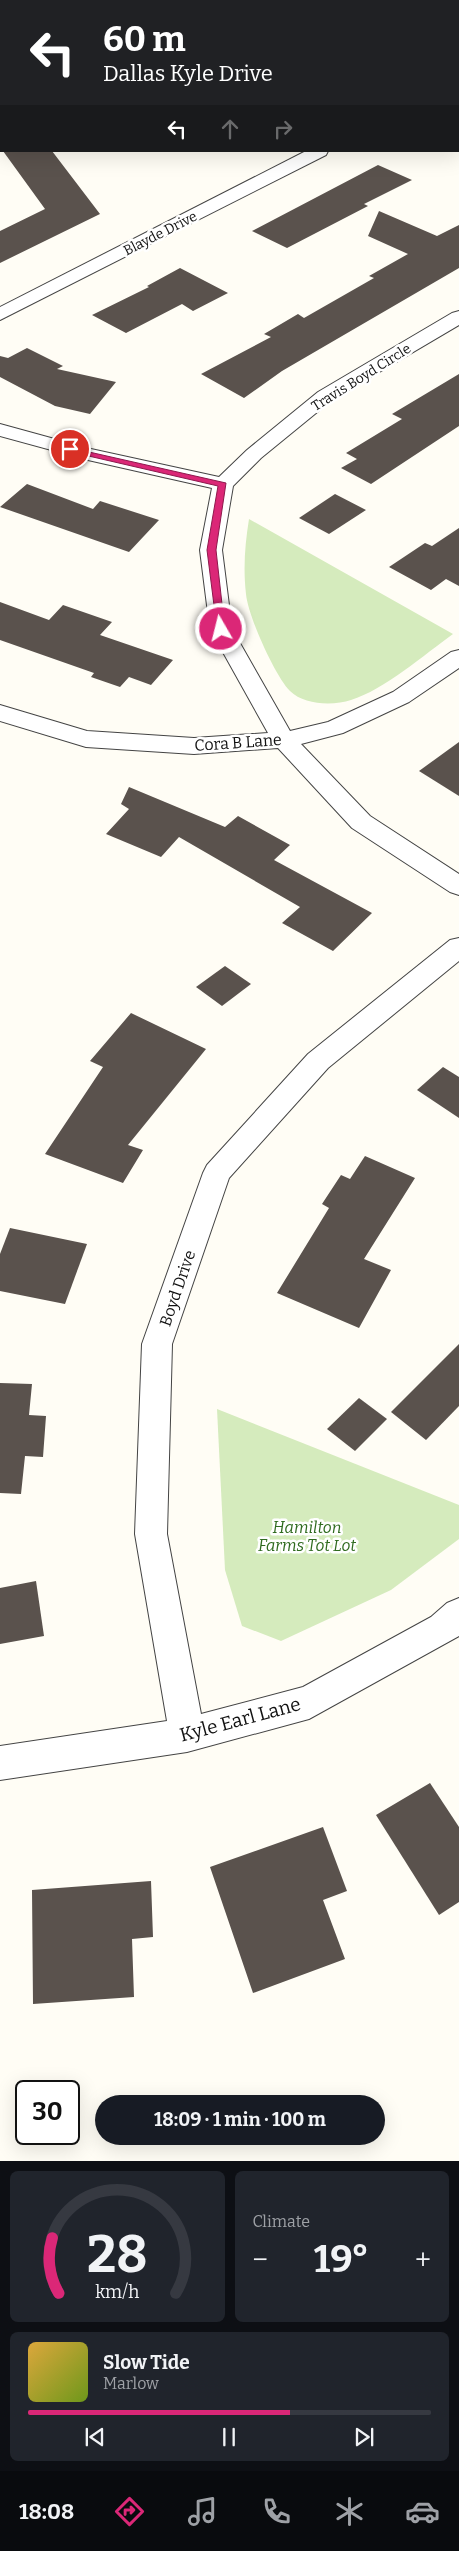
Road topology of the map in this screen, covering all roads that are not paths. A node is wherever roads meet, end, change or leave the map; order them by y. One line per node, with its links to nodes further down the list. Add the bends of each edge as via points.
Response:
1 (318, 152): 2 (street, Blayde Drive)
2 (0, 314)
3 (459, 317): 5 (street, Travis Boyd Circle, via 325,396)
4 (0, 430): 5 (street, via 88,454)
5 (223, 484): 8 (street, via 211,550 221,629)
6 (459, 658): 8 (street, Cora B Lane, via 401,697 335,728)
7 (0, 713): 8 (street, Cora B Lane, via 86,739 194,746)
8 (284, 740): 9 (street, via 361,822)
9 (459, 886)
10 (459, 947): 12 (street, Boyd Drive, via 318,1061 217,1173 157,1344 151,1534)
11 (459, 1614): 12 (street, Kyle Earl Lane, via 443,1628 309,1702)
12 (187, 1735): 13 (street, Kyle Earl Lane)
13 (0, 1763)

